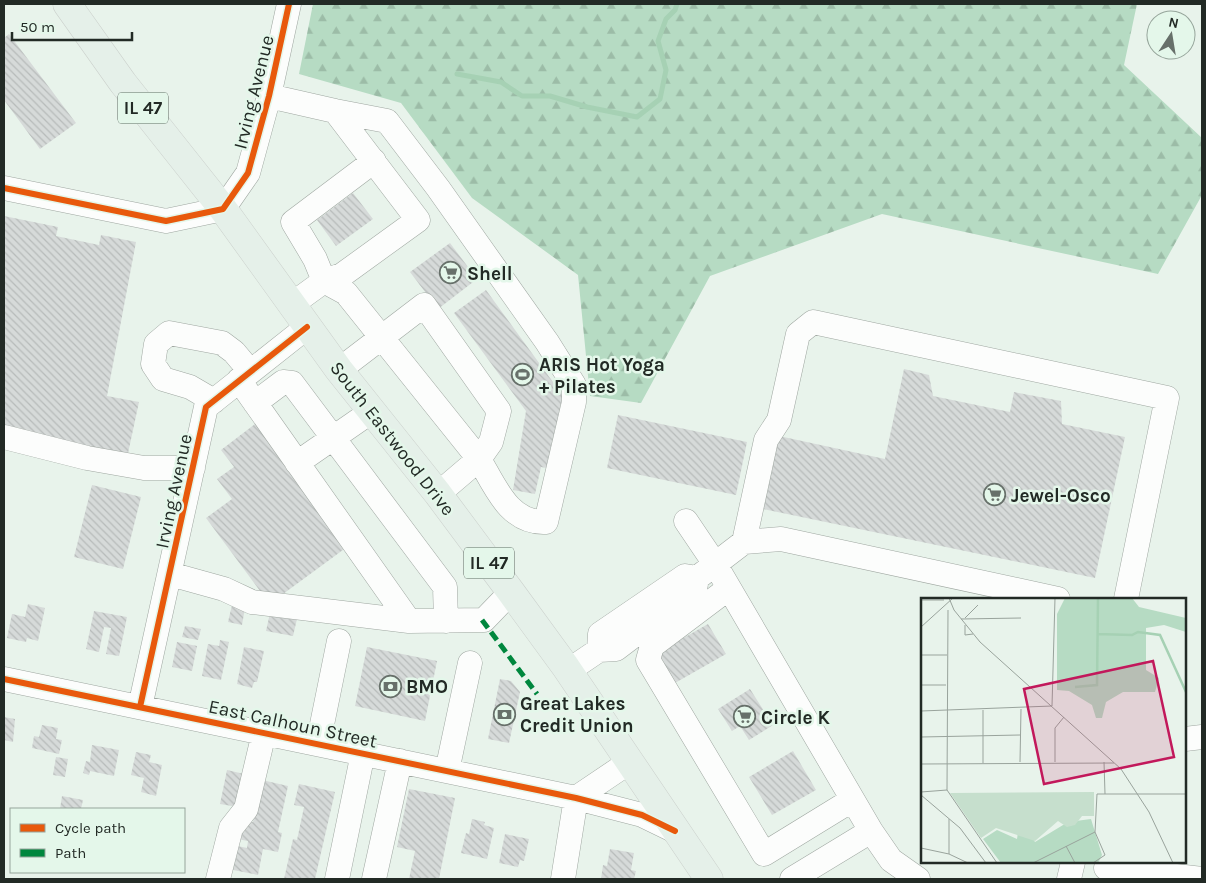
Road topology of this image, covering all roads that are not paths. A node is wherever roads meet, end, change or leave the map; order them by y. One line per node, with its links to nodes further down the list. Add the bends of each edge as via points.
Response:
1 (67, 4): 7 (main road, South Eastwood Drive / IL 47, via 123,83)
2 (289, 4): 3 (street, Irving Avenue)
3 (269, 96): 4 (street); 7 (street, Irving Avenue, via 248,173)
4 (338, 116): 5 (street); 19 (street, via 387,121 444,196 574,385 574,402 546,522 532,523 508,508)
5 (374, 161): 8 (street, via 293,222); 8 (street, via 418,220 342,276)
6 (4, 188): 7 (street, via 166,221)
7 (223, 209): 9 (main road, South Eastwood Drive / IL 47)
8 (324, 281): 9 (street); 11 (street, via 346,293)
9 (291, 305): 10 (main road, South Eastwood Drive / IL 47)
10 (307, 327): 12 (main road, South Eastwood Drive / IL 47); 13 (street, Irving Avenue)
11 (382, 337): 12 (street); 19 (street); 19 (street, via 424,305 500,411 491,442)
12 (339, 370): 16 (main road, South Eastwood Drive / IL 47)
13 (245, 375): 14 (street, Irving Avenue); 14 (street, via 234,352 222,343 169,333 156,344 153,364 163,378 190,387); 15 (street)
14 (214, 401): 21 (street, Irving Avenue, via 206,407)
15 (255, 403): 18 (street, via 283,382 292,383); 20 (street)
16 (372, 411): 18 (street); 22 (main road, South Eastwood Drive / IL 47)
17 (4, 437): 21 (street, via 87,458 144,468)
18 (334, 437): 20 (street); 32 (street, via 445,587)
19 (479, 458): 22 (street)
20 (298, 463): 31 (street)
21 (193, 468): 26 (street, Irving Avenue)
22 (438, 494): 28 (main road, South Eastwood Drive / IL 47)
23 (686, 521): 25 (street)
24 (744, 542): 25 (street); 29 (street, via 781,539); 30 (street, via 766,440 779,420 798,334 813,322 1167,398)
25 (706, 571): 27 (street); 35 (street, via 695,589 616,649 599,650)
26 (170, 574): 31 (street, via 224,589 252,602); 37 (street, Irving Avenue)
27 (729, 588): 47 (street); 47 (street, via 652,646 648,660 764,854)
28 (511, 592): 32 (street, via 484,620); 35 (main road, South Eastwood Drive / IL 47)
29 (1053, 598)
30 (1126, 598)
31 (409, 621): 32 (street)
32 (446, 621)
33 (339, 640): 41 (street)
34 (470, 663): 45 (street)
35 (568, 671): 44 (main road, South Eastwood Drive / IL 47)
36 (4, 680): 37 (street, East Calhoun Street)
37 (140, 707): 38 (street, East Calhoun Street)
38 (264, 732): 41 (street, East Calhoun Street); 52 (street, via 246,809 231,828)
39 (1202, 738): 40 (street)
40 (1186, 739)
41 (318, 744): 42 (street, East Calhoun Street)
42 (363, 753): 43 (street, East Calhoun Street); 53 (street)
43 (400, 761): 45 (street, East Calhoun Street); 54 (street)
44 (628, 763): 46 (street); 48 (main road, South Eastwood Drive / IL 47)
45 (447, 771): 46 (street, East Calhoun Street)
46 (576, 798): 48 (street, East Calhoun Street, via 642,815); 55 (street)
47 (852, 800): 49 (street)
48 (675, 831): 56 (main road, South Eastwood Drive / IL 47)
49 (871, 832): 57 (street); 58 (street, via 891,860)
50 (1073, 863): 59 (street)
51 (1108, 863): 60 (street, via 1106,868)
52 (218, 879)
53 (337, 879)
54 (374, 879)
55 (563, 879)
56 (709, 879)
57 (792, 879)
58 (918, 879)
59 (1069, 879)
60 (1202, 879)

